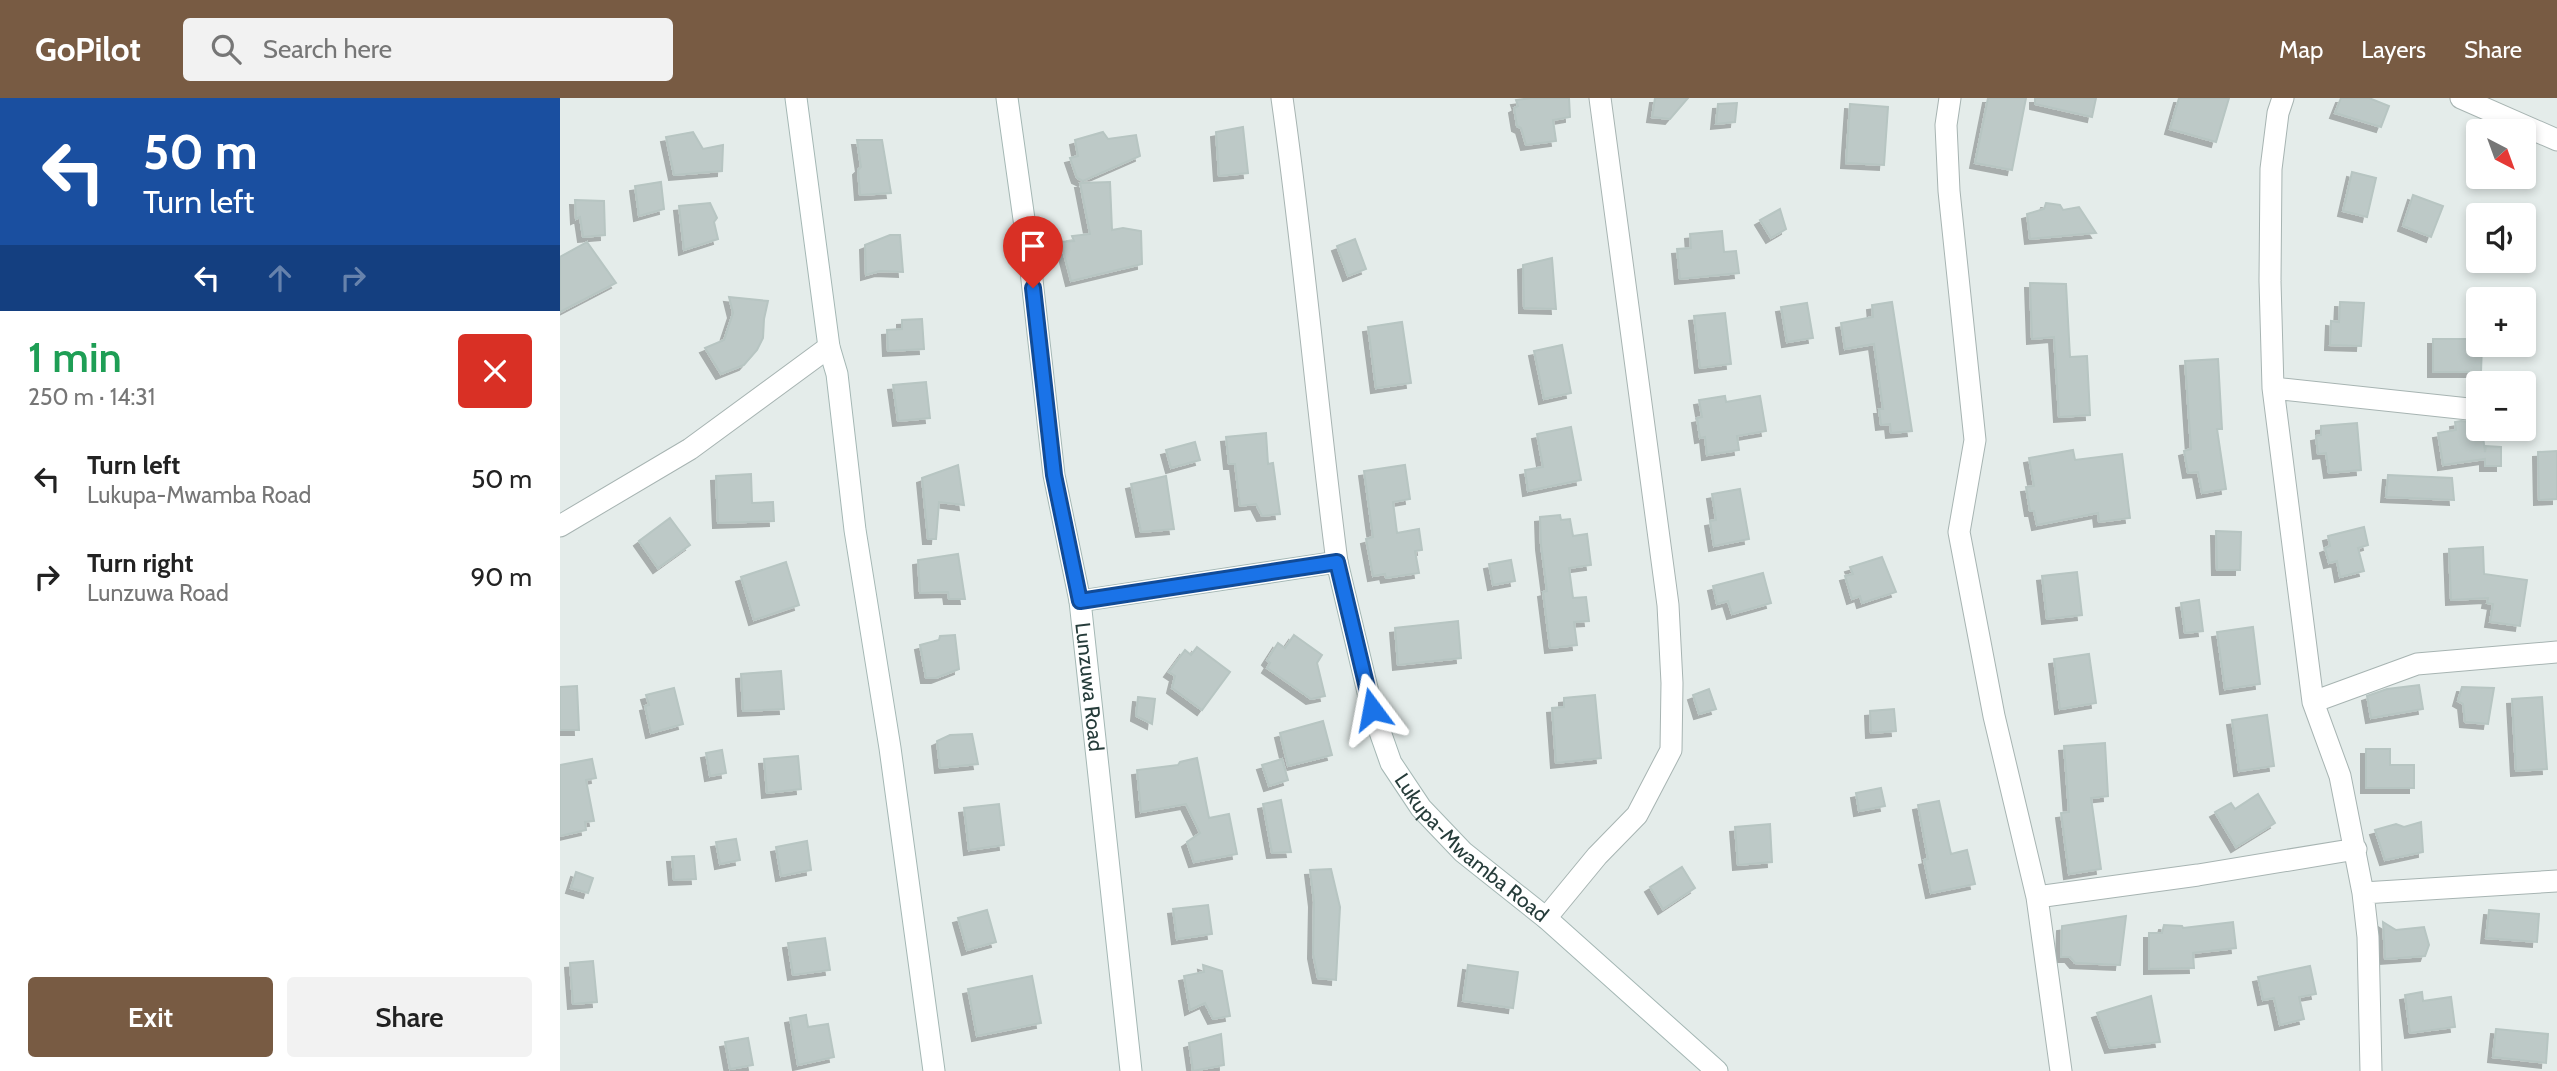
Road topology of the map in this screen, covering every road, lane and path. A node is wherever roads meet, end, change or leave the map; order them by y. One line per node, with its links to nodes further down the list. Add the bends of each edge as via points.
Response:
1 (796, 98): 9 (street)
2 (1007, 98): 14 (street, Lunzuwa Road, via 1054,475)
3 (1282, 98): 13 (street, Lukupa-Mwamba Road)
4 (1600, 98): 21 (street, via 1668,605 1671,750 1637,815)
5 (1950, 98): 20 (street, via 1946,125 1949,191 1975,440 1959,532 1994,716)
6 (2283, 98): 10 (street, via 2271,169)
7 (2461, 98): 8 (street)
8 (2557, 140)
9 (830, 347): 12 (street, via 690,449); 22 (street)
10 (2273, 388): 11 (street); 16 (street)
11 (2466, 409)
12 (560, 526)
13 (1337, 562): 14 (street); 21 (street, Lukupa-Mwamba Road, via 1372,709 1391,763 1421,808 1463,852)
14 (1080, 601): 23 (street, Lunzuwa Road)
15 (2557, 652): 16 (street, via 2417,664)
16 (2313, 702): 17 (street, via 2340,776)
17 (2356, 849): 19 (street); 20 (street)
18 (2557, 881): 19 (street)
19 (2363, 893): 26 (street)
20 (2037, 897): 25 (street)
21 (1546, 918): 24 (street, Lukupa-Mwamba Road)
22 (934, 1071)
23 (1130, 1071)
24 (1717, 1071)
25 (2061, 1071)
26 (2371, 1071)

